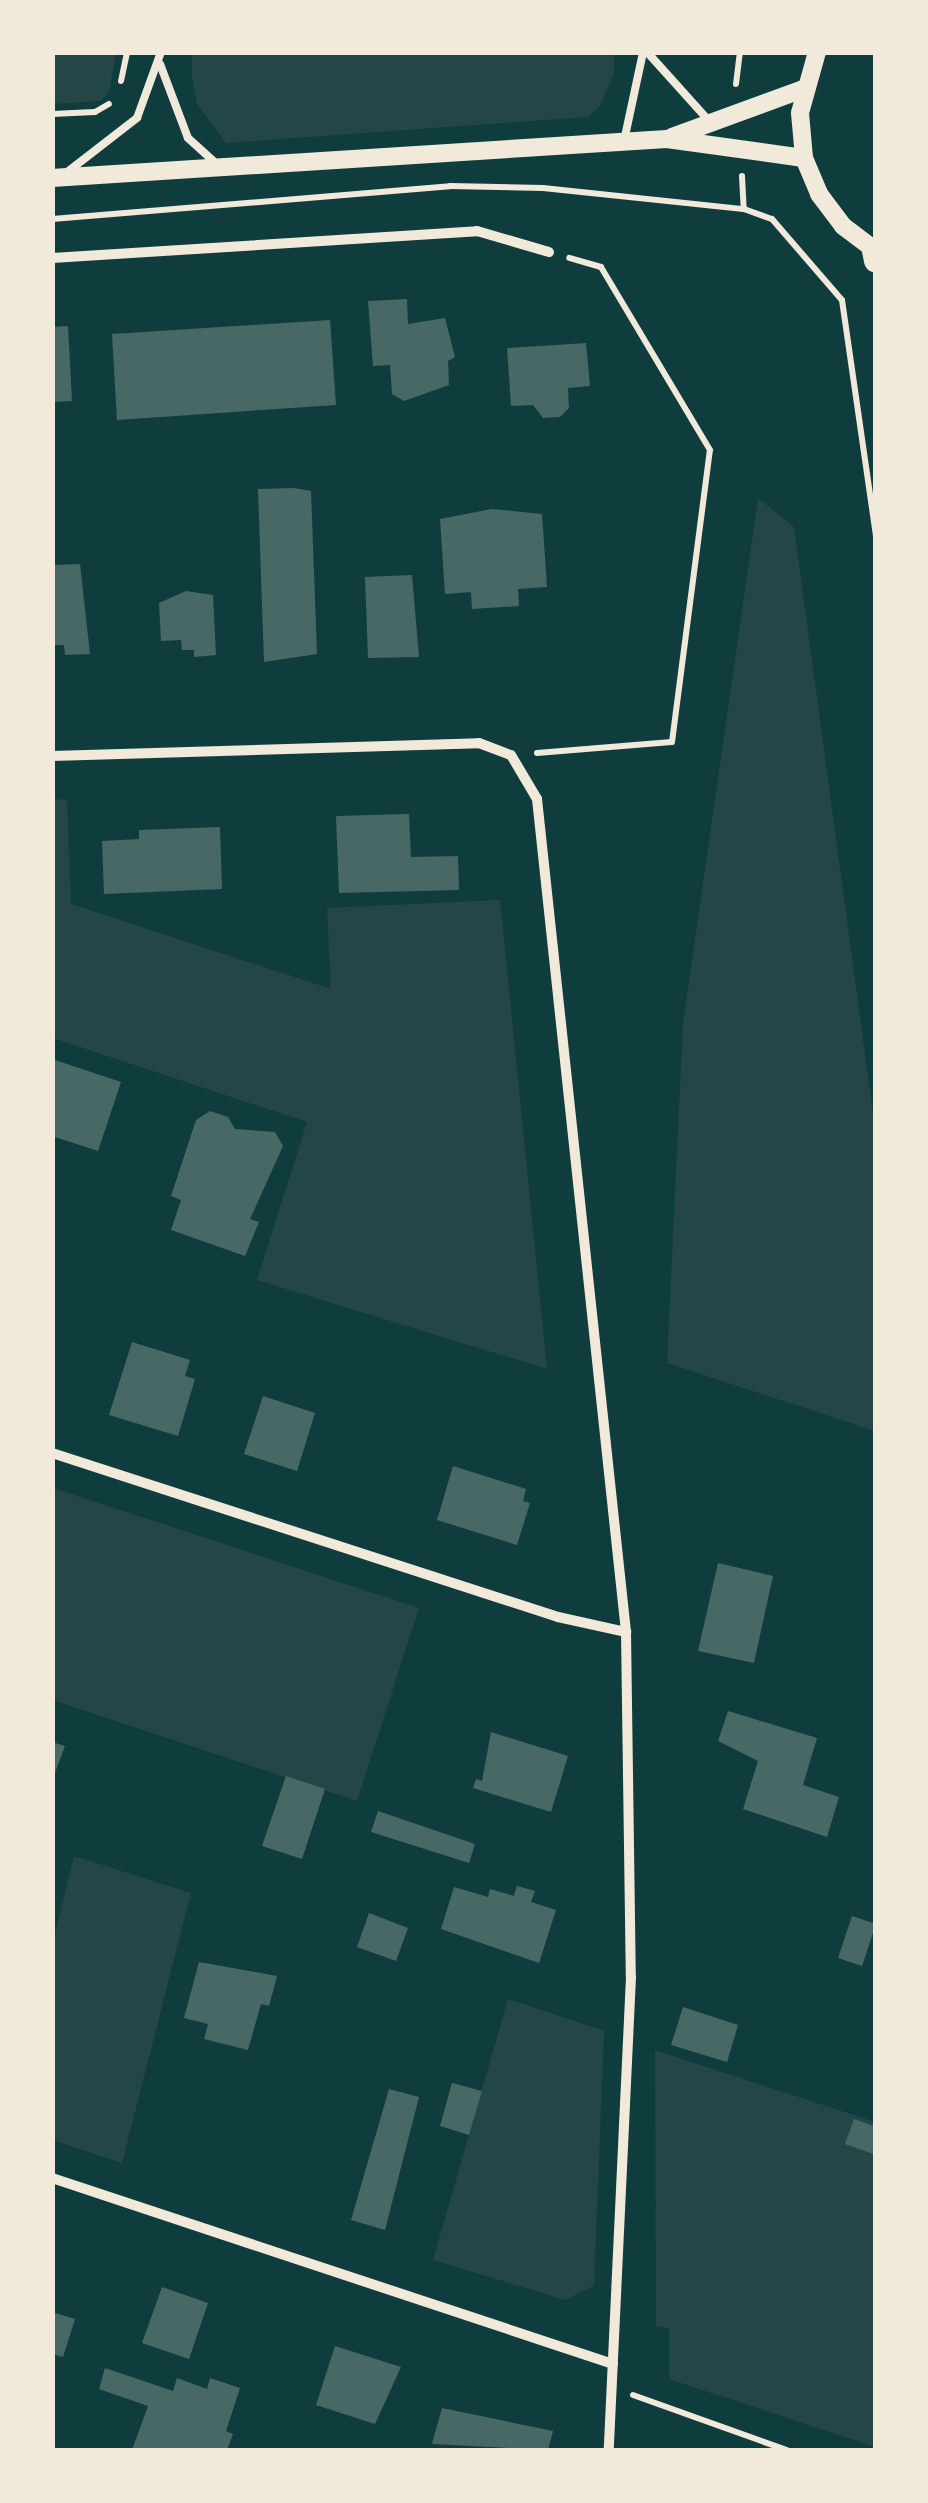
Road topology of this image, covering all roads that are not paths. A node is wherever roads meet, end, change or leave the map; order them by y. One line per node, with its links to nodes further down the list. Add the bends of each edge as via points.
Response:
1 (645, 52): 5 (lane); 7 (lane)
2 (817, 52): 4 (street)
3 (160, 56): 9 (lane, via 188,138); 10 (lane, via 137,118)
4 (803, 89): 5 (street); 8 (street)
5 (711, 123): 6 (street)
6 (667, 139): 7 (street); 8 (street)
7 (624, 141): 9 (street)
8 (804, 158): 12 (street, via 819,194)
9 (220, 167): 10 (street)
10 (56, 178)
11 (550, 252): 13 (street, via 477,232)
12 (875, 253)
13 (52, 258)
14 (52, 756): 16 (street, via 479,744 510,754 537,798)
15 (52, 1454): 16 (street, via 558,1618)
16 (626, 1632): 18 (street, via 631,1978)
17 (52, 2178): 18 (street)
18 (614, 2364): 19 (street)
19 (609, 2450)

